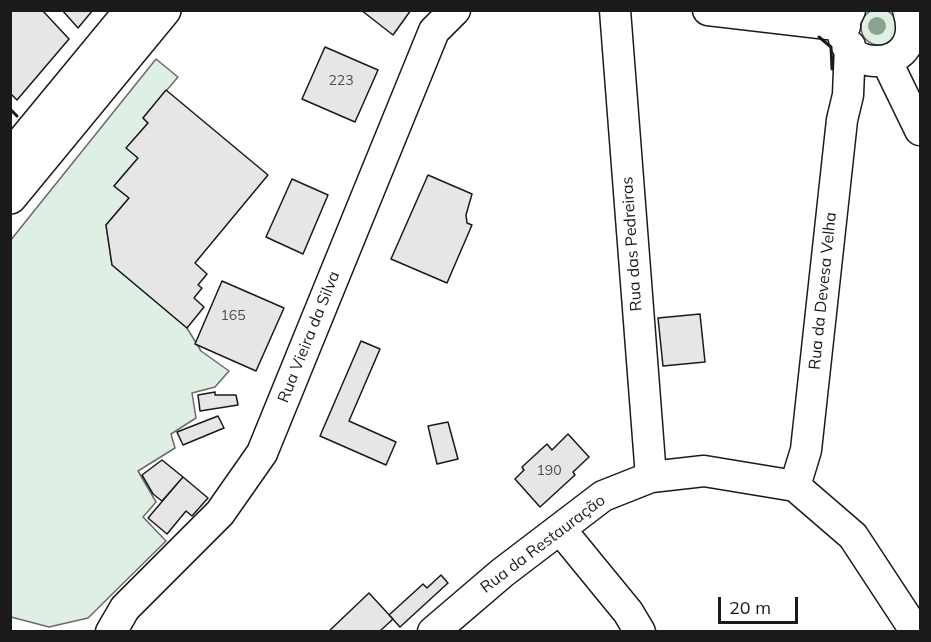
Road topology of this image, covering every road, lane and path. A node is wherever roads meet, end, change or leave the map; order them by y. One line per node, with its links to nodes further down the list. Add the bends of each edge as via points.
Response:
1 (132, 10): 11 (main road)
2 (164, 10): 12 (main road)
3 (454, 10): 17 (street, Rua Vieira da Silva, via 434,31 262,453 220,513 125,608)
4 (615, 10): 13 (street, Rua das Pedreiras)
5 (708, 10): 7 (street)
6 (914, 25): 8 (street, Rua da Devesa Velha, via 905,51)
7 (848, 28): 8 (street, via 857,55); 9 (street, Rua da Devesa Velha)
8 (881, 62): 9 (street, Rua da Devesa Velha); 10 (street)
9 (848, 94): 14 (street, Rua da Devesa Velha, via 806,450)
10 (921, 130)
11 (10, 158)
12 (10, 197)
13 (651, 477): 14 (street, Rua da Restauração, via 704,471); 15 (street, Rua da Restauração, via 603,496)
14 (795, 486): 16 (street, via 853,536)
15 (560, 529): 18 (street, Rua da Restauração); 19 (street)
16 (917, 627)
17 (111, 632)
18 (433, 632)
19 (640, 632)

